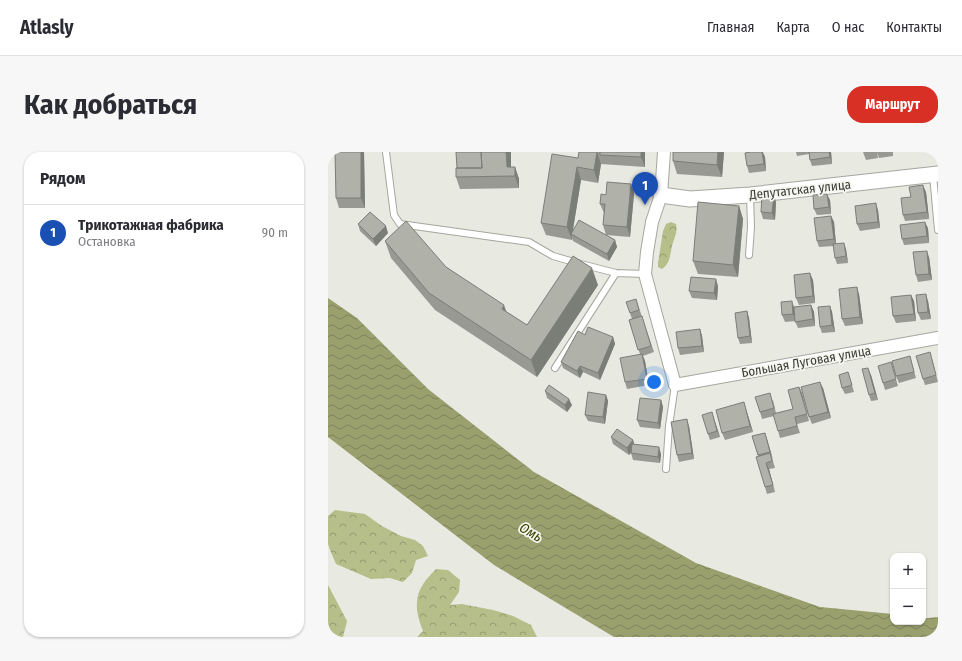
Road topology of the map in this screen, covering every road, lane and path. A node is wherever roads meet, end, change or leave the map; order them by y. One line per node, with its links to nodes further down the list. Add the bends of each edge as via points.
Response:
1 (386, 152): 8 (lane, via 394,215 400,224 529,242 553,256)
2 (664, 152): 4 (street)
3 (936, 175): 5 (street, Депутатская улица); 6 (lane)
4 (661, 195): 5 (street, Депутатская улица, via 690,199); 9 (street, via 652,222)
5 (750, 195): 7 (lane)
6 (938, 230)
7 (749, 255)
8 (616, 273): 9 (lane); 11 (lane)
9 (645, 274): 12 (street)
10 (938, 338): 12 (street, Большая Луговая улица)
11 (556, 368)
12 (675, 385): 13 (lane)
13 (666, 469)

